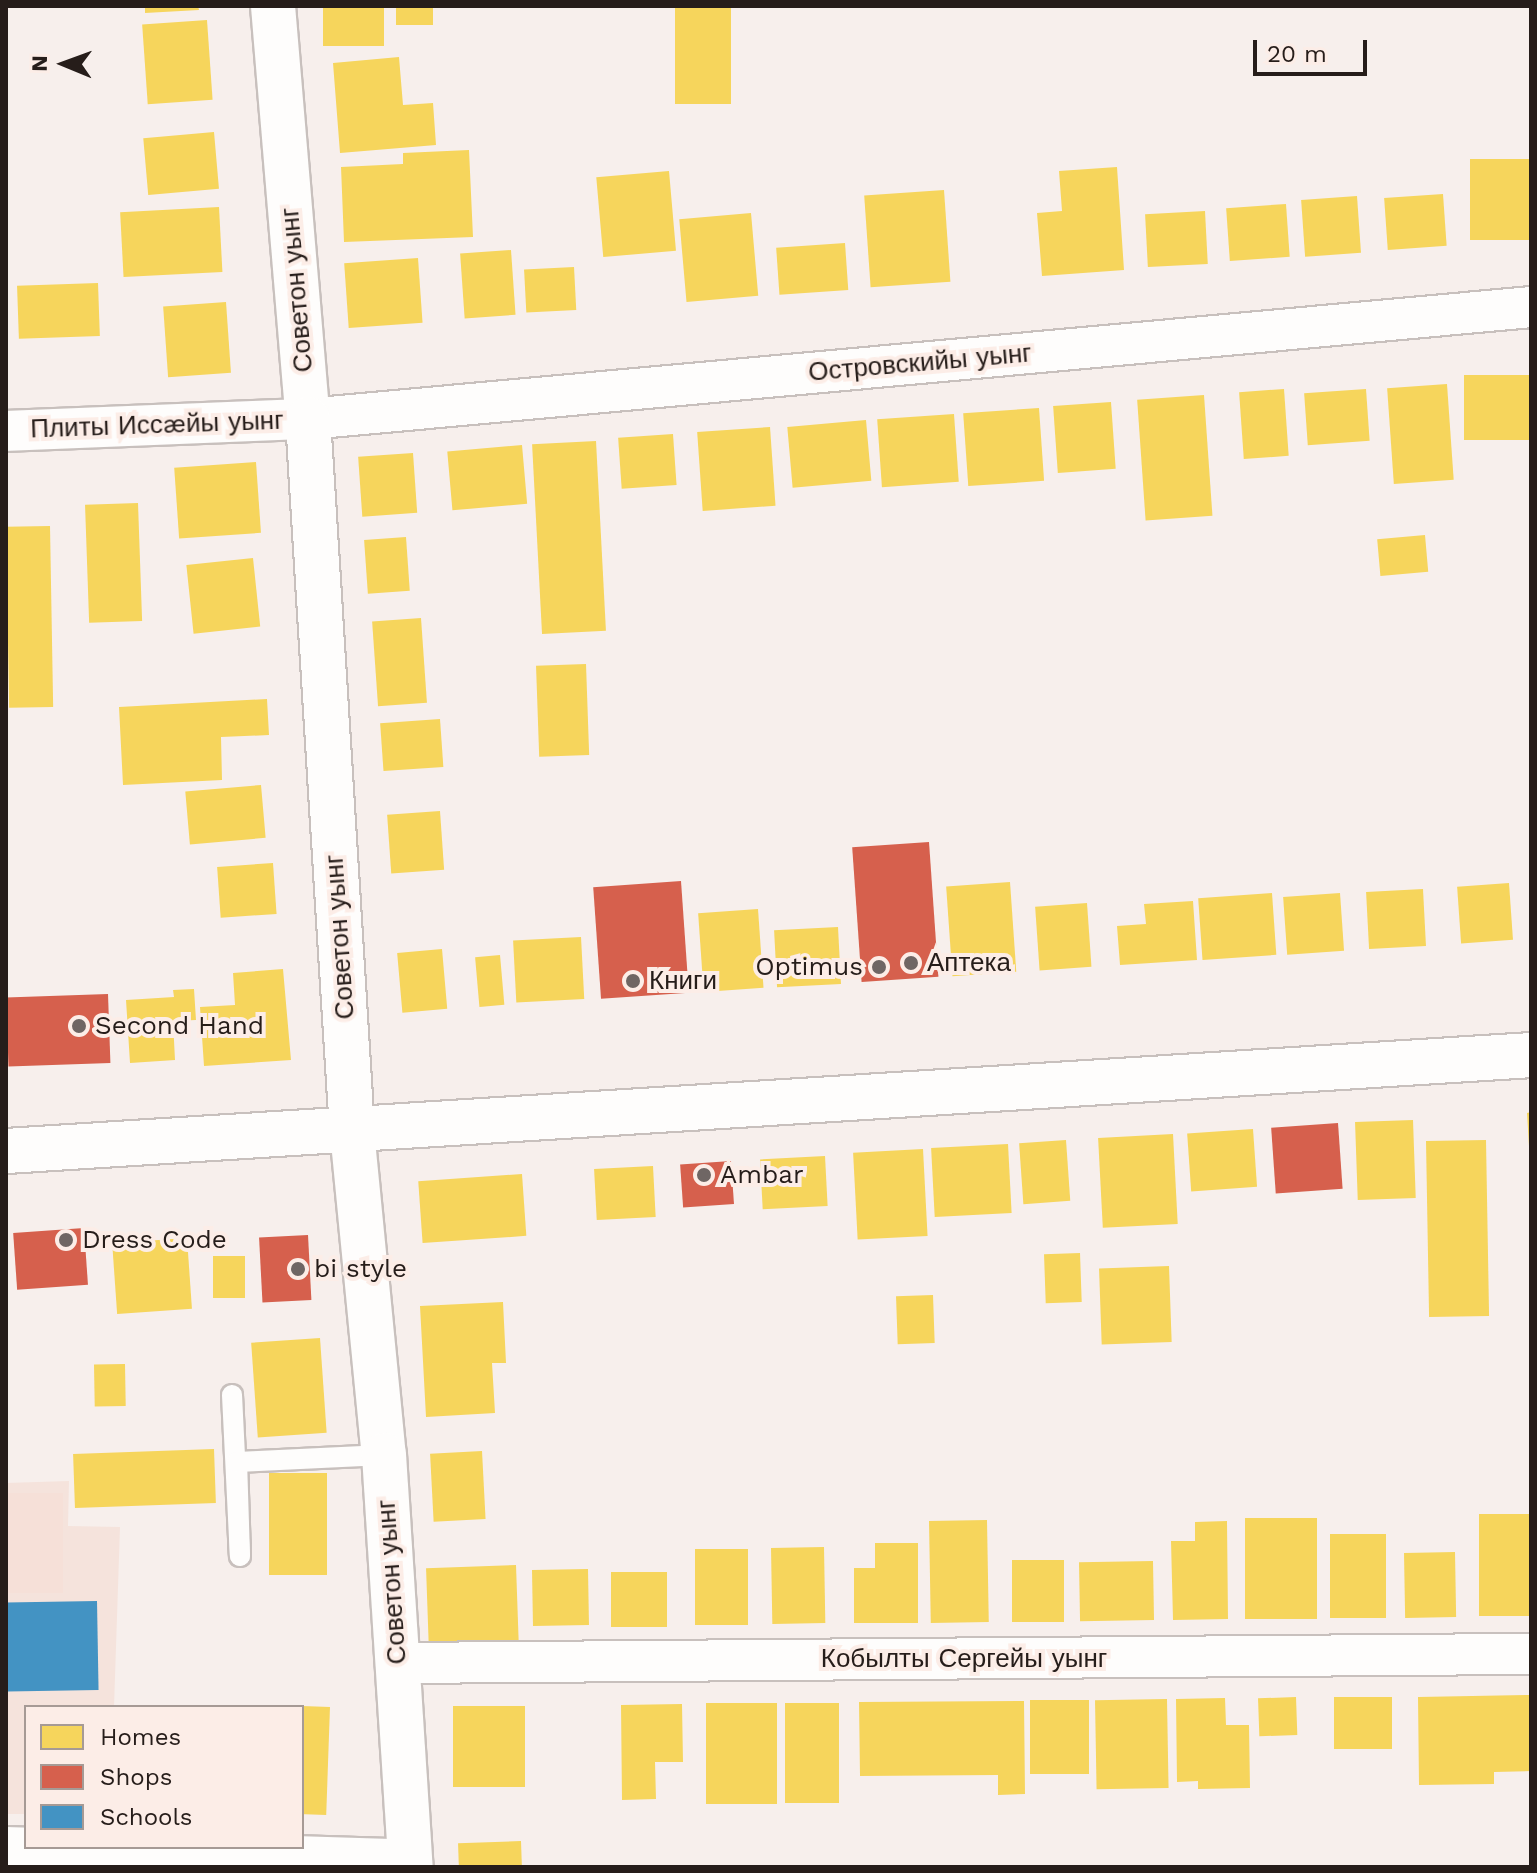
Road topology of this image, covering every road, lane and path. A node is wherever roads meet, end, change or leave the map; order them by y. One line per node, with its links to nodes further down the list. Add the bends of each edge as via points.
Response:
1 (273, 6): 3 (street, Советон уынг)
2 (1531, 307): 3 (street, Островскийы уынг)
3 (308, 419): 4 (street, Плиты Иссæйы уынг); 6 (street, Советон уынг)
4 (6, 431)
5 (1531, 1055): 6 (street)
6 (352, 1131): 7 (street); 9 (street, Советон уынг)
7 (6, 1151)
8 (232, 1395): 9 (lane, via 240,1556 237,1462)
9 (384, 1455): 11 (street, Советон уынг)
10 (1531, 1654): 11 (street, Кобылты Сергейы уынг)
11 (398, 1663): 13 (street, Советон уынг)
12 (54, 1849): 13 (street)
13 (411, 1864)

